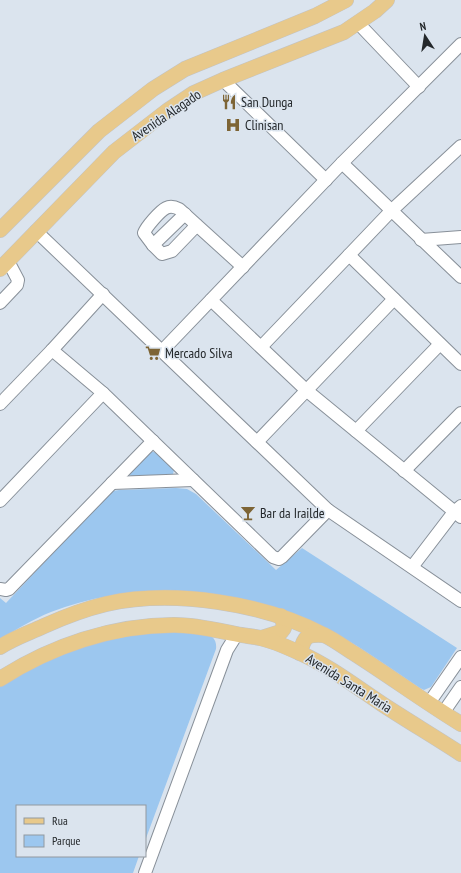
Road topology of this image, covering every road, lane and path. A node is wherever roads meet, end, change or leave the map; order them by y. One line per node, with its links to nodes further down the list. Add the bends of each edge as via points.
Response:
1 (346, 0): 7 (main road, Avenida Alagado, via 315,16 185,69 153,89)
2 (387, 0): 3 (main road, Avenida Alagado)
3 (358, 23): 5 (main road, Avenida Alagado, via 344,32); 6 (street)
4 (461, 44): 6 (street)
5 (223, 80): 9 (main road, Avenida Alagado, via 194,93); 11 (street)
6 (419, 87): 10 (street)
7 (99, 131): 9 (main road, via 110,134); 15 (main road, Avenida Alagado)
8 (461, 146): 12 (street)
9 (114, 152): 16 (main road, Avenida Alagado)
10 (342, 163): 11 (street); 12 (street)
11 (326, 180): 22 (street)
12 (391, 211): 18 (street); 20 (street)
13 (185, 214): 14 (street); 19 (street); 19 (street, via 179,209 166,208 146,228 144,234)
14 (198, 225): 19 (street, via 172,251 162,254); 22 (street)
15 (0, 230)
16 (36, 231): 21 (main road, Avenida Alagado); 24 (street)
17 (461, 237): 18 (street)
18 (421, 240): 23 (street)
19 (152, 245)
20 (349, 255): 25 (street); 29 (street)
21 (4, 265): 27 (street, via 18,278 18,283)
22 (243, 267): 26 (street)
23 (461, 277)
24 (103, 294): 30 (street); 31 (street)
25 (394, 299): 28 (street); 33 (street)
26 (211, 300): 29 (street); 31 (street)
27 (0, 303)
28 (440, 344): 32 (street); 37 (street)
29 (260, 347): 33 (street)
30 (52, 350): 34 (street); 35 (street)
31 (162, 351): 39 (street)
32 (461, 364)
33 (306, 390): 37 (street); 39 (street)
34 (103, 393): 38 (street); 43 (street)
35 (0, 404)
36 (461, 413): 40 (street)
37 (356, 431): 40 (street)
38 (153, 441): 41 (street); 42 (street)
39 (257, 442): 44 (street)
40 (404, 471): 45 (street)
41 (193, 480): 42 (street); 44 (street, via 276,559 282,557)
42 (112, 483): 47 (street, via 9,589)
43 (0, 501)
44 (328, 510): 46 (street)
45 (459, 511): 46 (street)
46 (412, 567): 48 (street)
47 (0, 589)
48 (461, 601)
49 (281, 616): 51 (main road, Avenida Santa Maria); 52 (main road, via 284,628 281,632); 53 (main road, Avenida Santa Maria, via 225,602 173,598 140,599 107,604 74,614 10,640)
50 (237, 634): 52 (main road, Avenida Santa Maria); 56 (main road, Avenida Santa Maria, via 174,625 110,632 50,652); 62 (street, via 227,650)
51 (325, 635): 54 (main road, via 306,637); 58 (main road, Avenida Santa Maria)
52 (262, 638): 54 (main road, Avenida Santa Maria)
53 (0, 647)
54 (300, 653): 61 (main road, Avenida Santa Maria, via 343,676)
55 (461, 657): 58 (street)
56 (0, 679)
57 (461, 687): 59 (street)
58 (429, 703): 59 (main road, Avenida Santa Maria)
59 (443, 713): 60 (main road, Avenida Santa Maria)
60 (461, 724)
61 (461, 754)
62 (145, 873)

